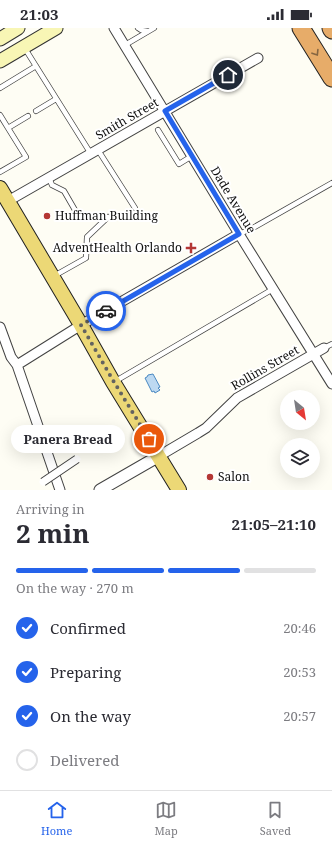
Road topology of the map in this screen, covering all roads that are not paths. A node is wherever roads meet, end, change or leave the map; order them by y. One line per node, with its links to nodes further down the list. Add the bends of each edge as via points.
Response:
1 (18, 28): 7 (main road)
2 (114, 28): 8 (street, Dade Avenue)
3 (138, 28): 6 (lane, via 145,31)
4 (301, 28): 13 (highway, one-way to 13)
5 (55, 29): 9 (main road)
6 (153, 29): 8 (lane)
7 (0, 39)
8 (125, 45): 17 (street, Dade Avenue)
9 (24, 47): 11 (main road); 12 (lane)
10 (258, 58): 17 (street, Smith Street)
11 (0, 62)
12 (36, 66): 14 (lane); 15 (lane)
13 (332, 78)
14 (0, 88)
15 (56, 99): 16 (lane); 22 (lane)
16 (36, 111)
17 (165, 111): 22 (street, Smith Street); 23 (street, Dade Avenue)
18 (0, 115): 20 (lane)
19 (28, 116): 20 (lane)
20 (8, 128): 24 (lane, via 26,157)
21 (158, 130): 23 (lane, via 179,164)
22 (94, 152): 25 (street, Smith Street); 29 (lane)
23 (192, 156): 32 (street, Dade Avenue)
24 (0, 172)
25 (49, 178): 28 (street, Smith Street); 30 (lane, via 52,185 64,191)
26 (332, 183): 32 (lane, via 251,230)
27 (0, 188): 28 (main road)
28 (8, 201): 33 (main road)
29 (135, 208)
30 (79, 217)
31 (108, 217): 33 (lane, via 87,237 86,258)
32 (239, 234): 34 (street, Dade Avenue); 35 (street)
33 (53, 277): 35 (main road)
34 (273, 289): 38 (street, Dade Avenue); 40 (lane)
35 (81, 325): 39 (street); 40 (main road)
36 (0, 327): 39 (street, via 11,357)
37 (328, 346): 38 (street, Rollins Street)
38 (314, 354): 41 (street, Dade Avenue); 42 (street, Rollins Street, via 237,398 202,430)
39 (17, 365): 45 (street)
40 (114, 382): 42 (main road)
41 (332, 384)
42 (159, 456): 46 (street, Rollins Street); 47 (main road)
43 (78, 459): 44 (street, bridge)
44 (43, 482)
45 (60, 490)
46 (100, 490)
47 (179, 490)

